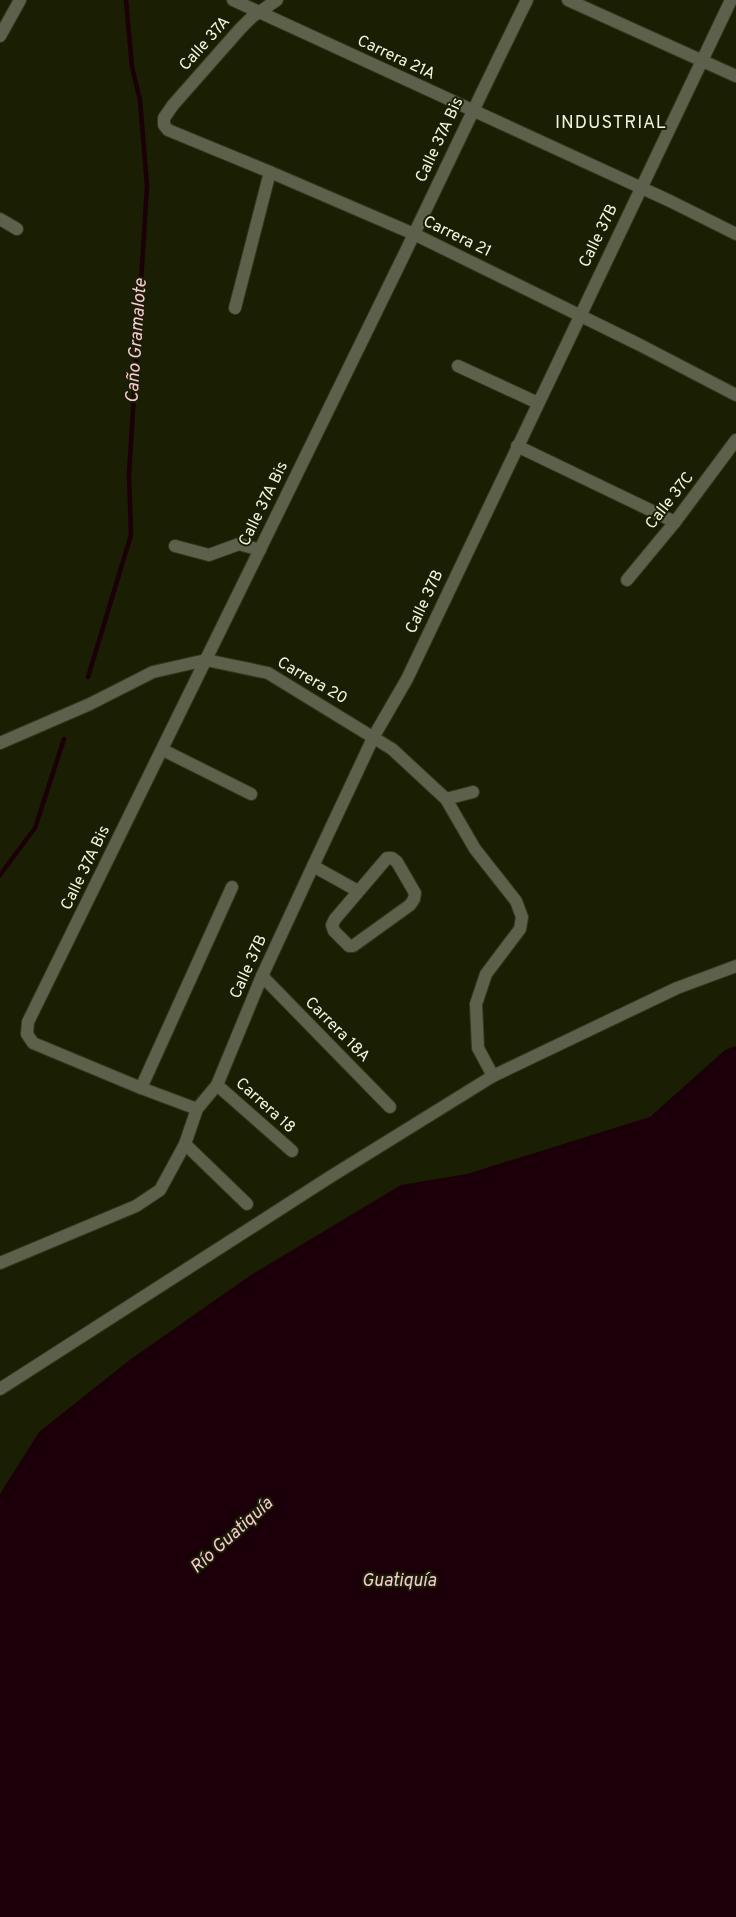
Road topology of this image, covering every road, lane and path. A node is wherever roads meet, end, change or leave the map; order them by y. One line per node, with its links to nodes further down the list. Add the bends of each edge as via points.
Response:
1 (20, 0): 8 (street)
2 (233, 0): 7 (street, Carrera 21A)
3 (277, 0): 7 (street, Calle 37A)
4 (527, 0): 11 (street, Calle 37A Bis)
5 (568, 0): 9 (street)
6 (731, 0): 9 (street, Calle 37B)
7 (259, 12): 11 (street, Carrera 21A); 12 (street, Calle 37A, via 216,55)
8 (0, 35)
9 (704, 60): 10 (street); 14 (street, Calle 37B)
10 (736, 76)
11 (472, 110): 14 (street, Carrera 21A); 17 (street, Calle 37A Bis)
12 (164, 118): 13 (street, Carrera 21, via 168,130)
13 (270, 172): 17 (street, Carrera 21); 19 (street)
14 (641, 188): 18 (street, Carrera 21A); 20 (street, Calle 37B)
15 (0, 219): 16 (street)
16 (17, 230)
17 (414, 234): 20 (street, Carrera 21); 28 (street, Calle 37A Bis)
18 (736, 234)
19 (235, 308)
20 (580, 315): 22 (street, Carrera 21); 23 (street, Calle 37B)
21 (458, 366): 23 (street)
22 (736, 395)
23 (538, 404): 25 (street, Calle 37B)
24 (736, 440): 26 (street, Calle 37C)
25 (517, 446): 26 (street); 31 (street, Calle 37B, via 407,679)
26 (675, 522): 29 (street, Calle 37C)
27 (175, 546): 28 (street, via 209,555 239,544)
28 (260, 550): 30 (street, Calle 37A Bis)
29 (627, 580)
30 (206, 660): 31 (street, Carrera 20, via 268,673); 32 (street, Carrera 20, via 153,672 90,704); 33 (street, Calle 37A Bis)
31 (374, 736): 36 (street, Carrera 20, via 392,748); 37 (street, Calle 37B)
32 (0, 743)
33 (163, 750): 35 (street); 44 (street, Calle 37A Bis, via 28,1022 27,1034 33,1043)
34 (473, 792): 36 (street)
35 (251, 794)
36 (446, 799): 42 (street, Carrera 20, via 475,849 516,901 522,917 520,929 486,974 476,1004 478,1048)
37 (313, 866): 39 (street); 41 (street, Calle 37B)
38 (232, 887): 44 (street)
39 (358, 891): 39 (street, via 332,925 349,946 410,905 415,893 392,858 388,858)
40 (736, 966): 42 (street, via 677,988)
41 (262, 976): 43 (street, Calle 37B); 45 (street, Carrera 18A)
42 (492, 1076): 51 (street)
43 (218, 1085): 46 (street, Calle 37B); 48 (street, Carrera 18)
44 (141, 1088): 46 (street)
45 (390, 1107)
46 (197, 1109): 47 (street, Calle 37B)
47 (185, 1144): 49 (street); 50 (street, Calle 37B, via 160,1190 136,1206)
48 (292, 1151)
49 (246, 1204)
50 (3, 1258)
51 (0, 1389)

